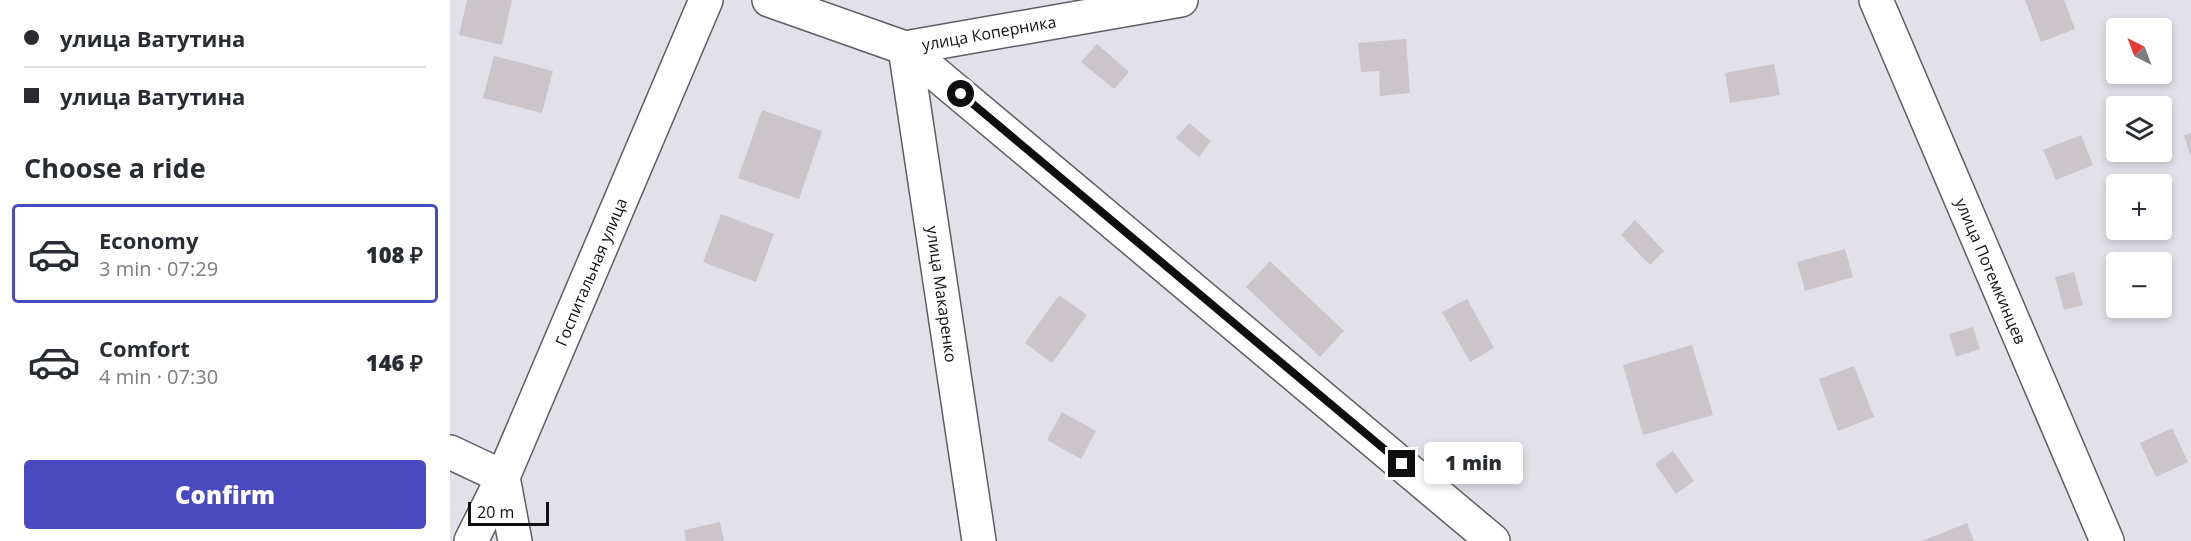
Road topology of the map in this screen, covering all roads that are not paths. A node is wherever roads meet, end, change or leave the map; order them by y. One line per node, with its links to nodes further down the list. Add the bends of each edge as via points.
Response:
1 (706, 0): 7 (street, Госпитальная улица)
2 (769, 0): 5 (street, улица Коперника)
3 (1180, 0): 5 (street, улица Коперника)
4 (1876, 0): 12 (street, улица Потемкинцев)
5 (906, 48): 10 (street, улица Макаренко); 11 (street)
6 (450, 452): 7 (street)
7 (504, 477): 8 (street, Госпитальная улица); 9 (street)
8 (471, 541)
9 (515, 541)
10 (979, 541)
11 (1493, 541)
12 (2107, 541)

